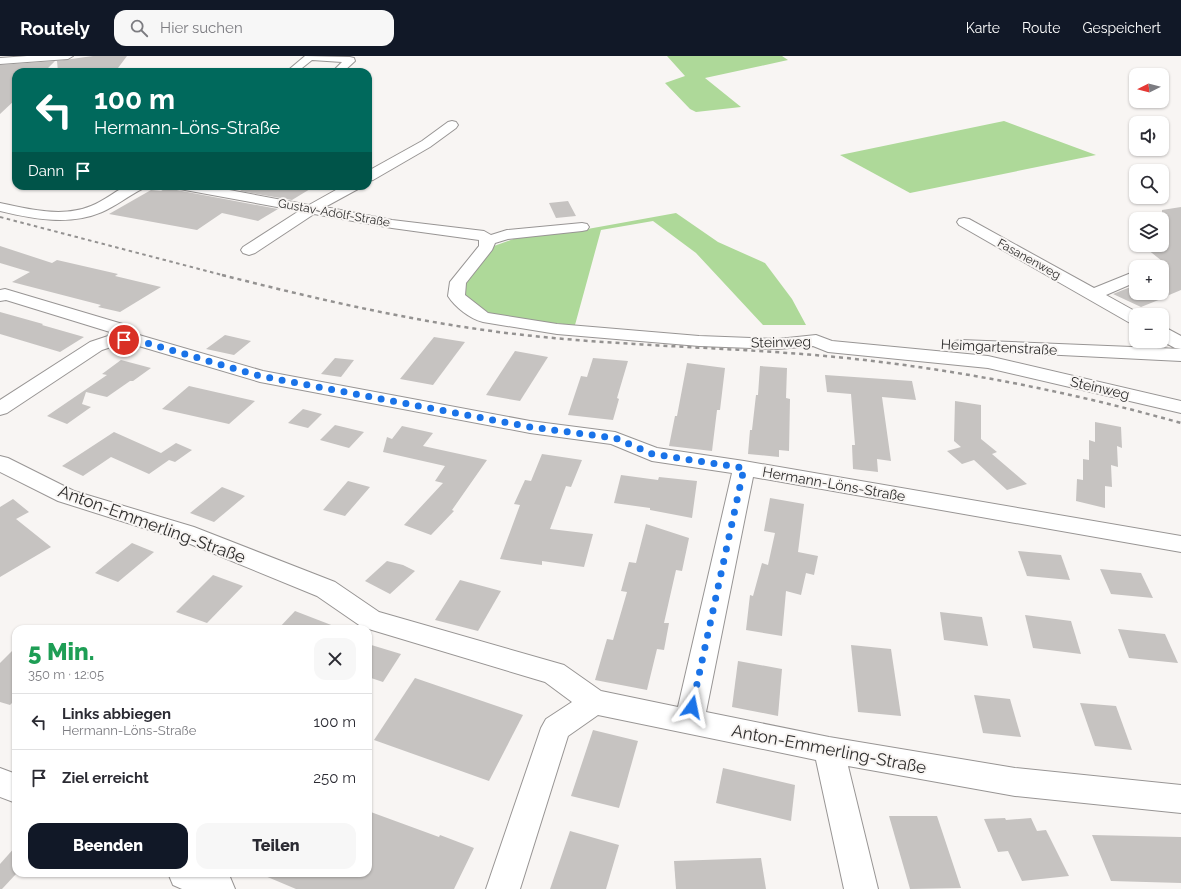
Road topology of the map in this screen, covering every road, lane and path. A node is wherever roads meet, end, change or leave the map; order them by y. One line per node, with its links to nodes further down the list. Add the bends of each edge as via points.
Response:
1 (68, 56): 3 (street)
2 (310, 56): 4 (street); 5 (street, via 350,60)
3 (0, 61)
4 (296, 68)
5 (342, 68)
6 (452, 125): 7 (street, via 426,144)
7 (372, 175)
8 (130, 190): 11 (street, via 96,210 76,215 56,217)
9 (207, 190): 12 (street, Gustav-Adolf-Straße)
10 (346, 190): 12 (street)
11 (0, 207)
12 (312, 209): 15 (street, Gustav-Adolf-Straße); 16 (street)
13 (964, 222): 18 (street, Fasanenweg)
14 (582, 227): 15 (street, Gustav-Adolf-Straße)
15 (486, 238): 23 (street, Steinweg, via 487,246 458,282 456,296 483,317 557,329 699,341 778,344)
16 (249, 250)
17 (1129, 279): 18 (street)
18 (1093, 295): 20 (street, Fasanenweg)
19 (0, 296): 21 (street, via 5,294)
20 (1129, 314)
21 (117, 335): 28 (street); 30 (street, Hermann-Löns-Straße, via 260,376 530,427 615,438 652,454)
22 (1169, 337): 24 (street)
23 (816, 340): 25 (street, Heimgartenstraße, via 870,338)
24 (1181, 344)
25 (987, 355): 26 (street, Heimgartenstraße); 27 (street, Steinweg)
26 (1181, 355)
27 (1181, 407)
28 (0, 409)
29 (0, 463): 32 (street, Anton-Emmerling-Straße, via 66,496 186,533 326,589 371,620 554,674)
30 (744, 468): 31 (street, Hermann-Löns-Straße); 33 (street)
31 (1181, 544)
32 (594, 702): 33 (street, Anton-Emmerling-Straße); 40 (street, via 556,728)
33 (689, 722): 34 (street, Anton-Emmerling-Straße)
34 (829, 750): 37 (street, Anton-Emmerling-Straße, via 1015,782); 41 (street)
35 (0, 782): 36 (street)
36 (12, 787)
37 (1181, 799)
38 (193, 877): 39 (street)
39 (218, 889)
40 (503, 889)
41 (862, 889)

